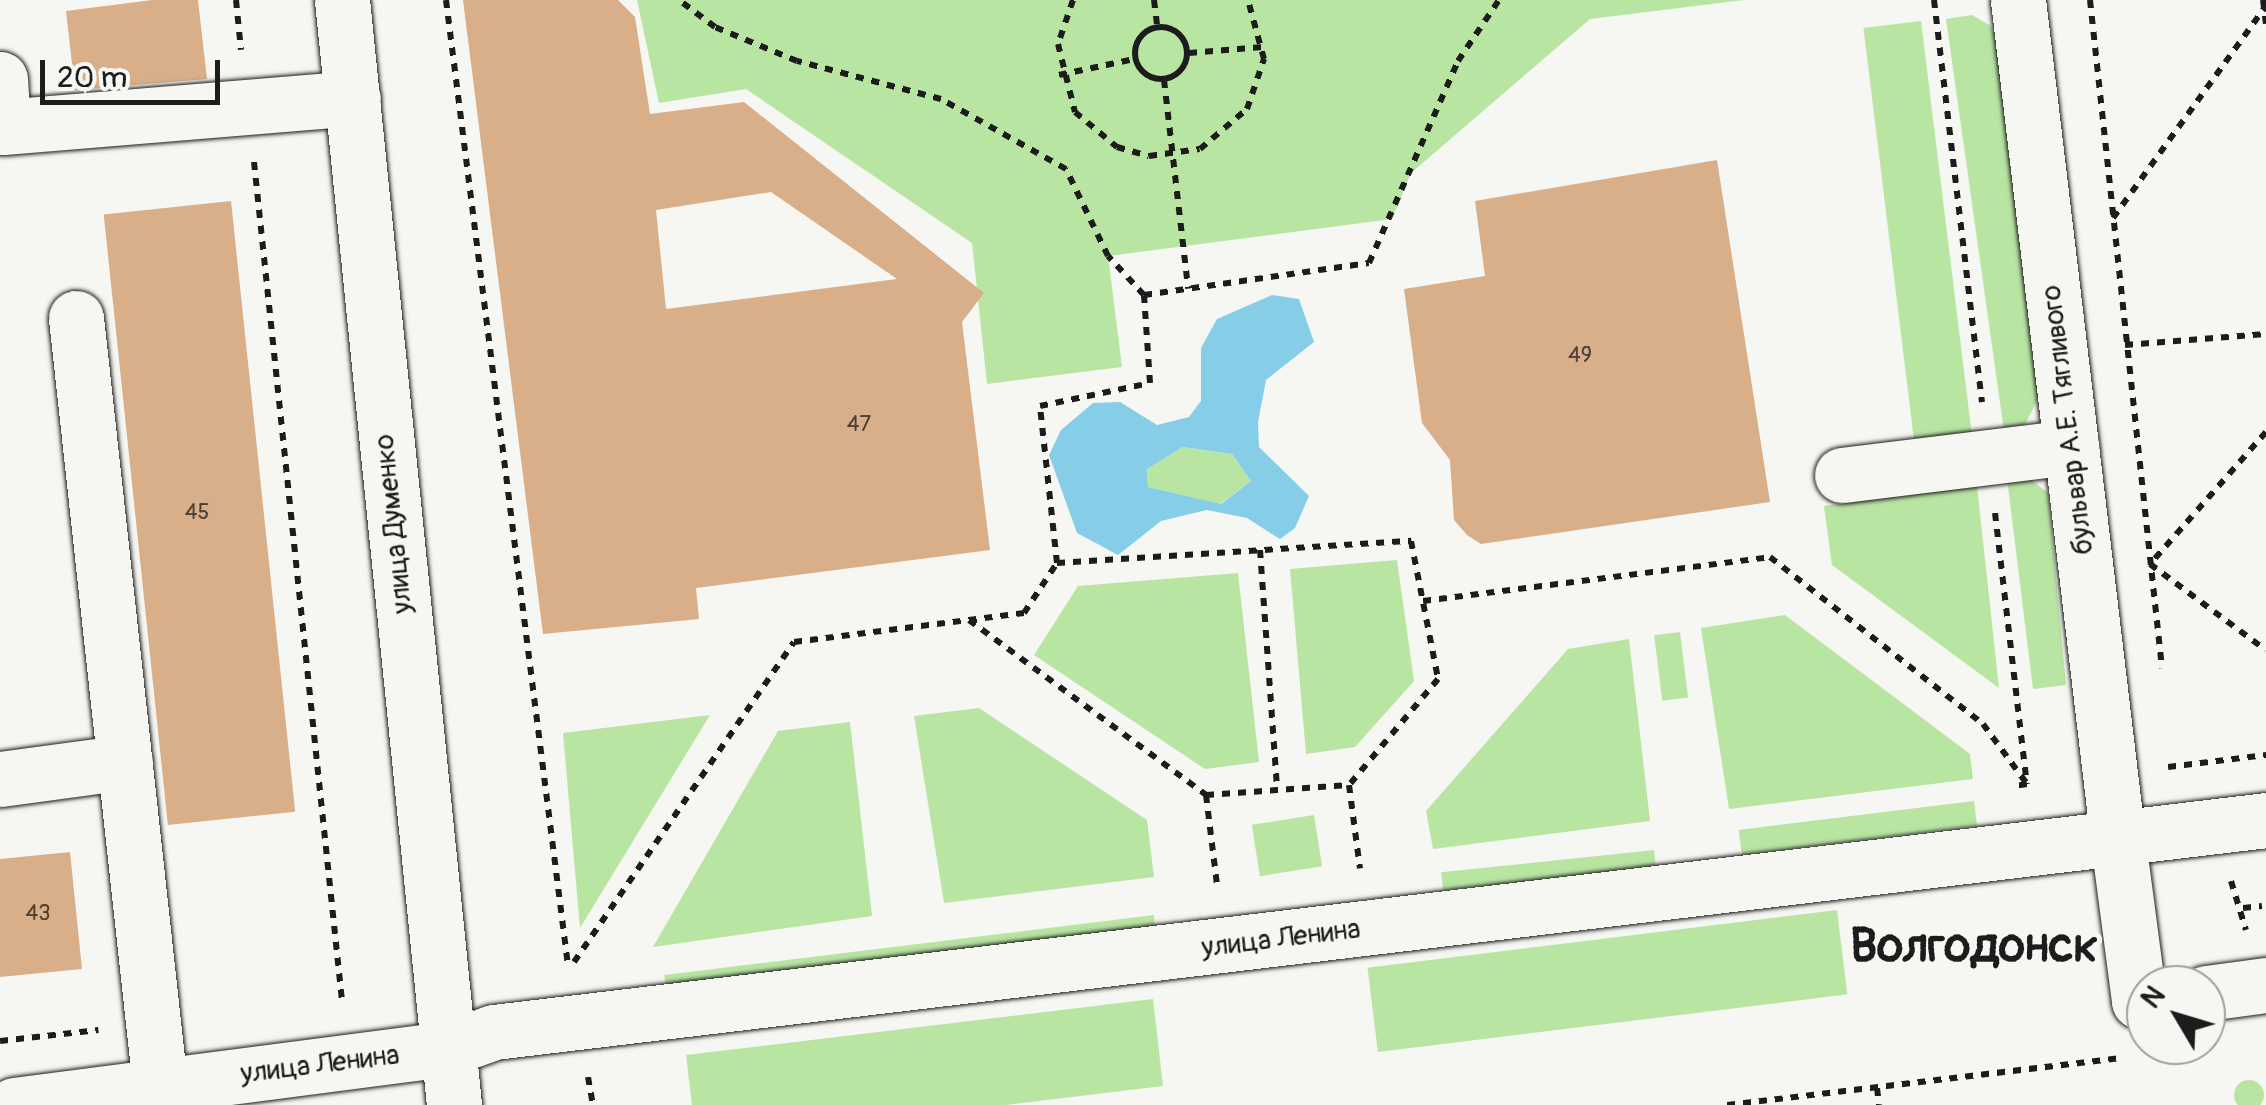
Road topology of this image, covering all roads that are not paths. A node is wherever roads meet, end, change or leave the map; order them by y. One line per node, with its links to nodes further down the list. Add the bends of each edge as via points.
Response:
1 (342, 0): 4 (street, улица Думенко)
2 (2018, 0): 6 (street, бульвар А.Е. Тягливого)
3 (0, 79): 4 (street, via 3,126)
4 (353, 98): 13 (street, улица Думенко)
5 (76, 318): 8 (street)
6 (2071, 447): 7 (street); 11 (street, бульвар А.Е. Тягливого)
7 (1842, 475)
8 (125, 762): 9 (street); 14 (street)
9 (0, 779)
10 (2266, 820): 11 (street, улица Ленина)
11 (2118, 841): 12 (street); 13 (street, улица Ленина, via 494,1032)
12 (2137, 965)
13 (448, 1049): 14 (street, улица Ленина); 16 (street)
14 (160, 1086): 15 (street, улица Ленина)
15 (14, 1105)
16 (454, 1105)

